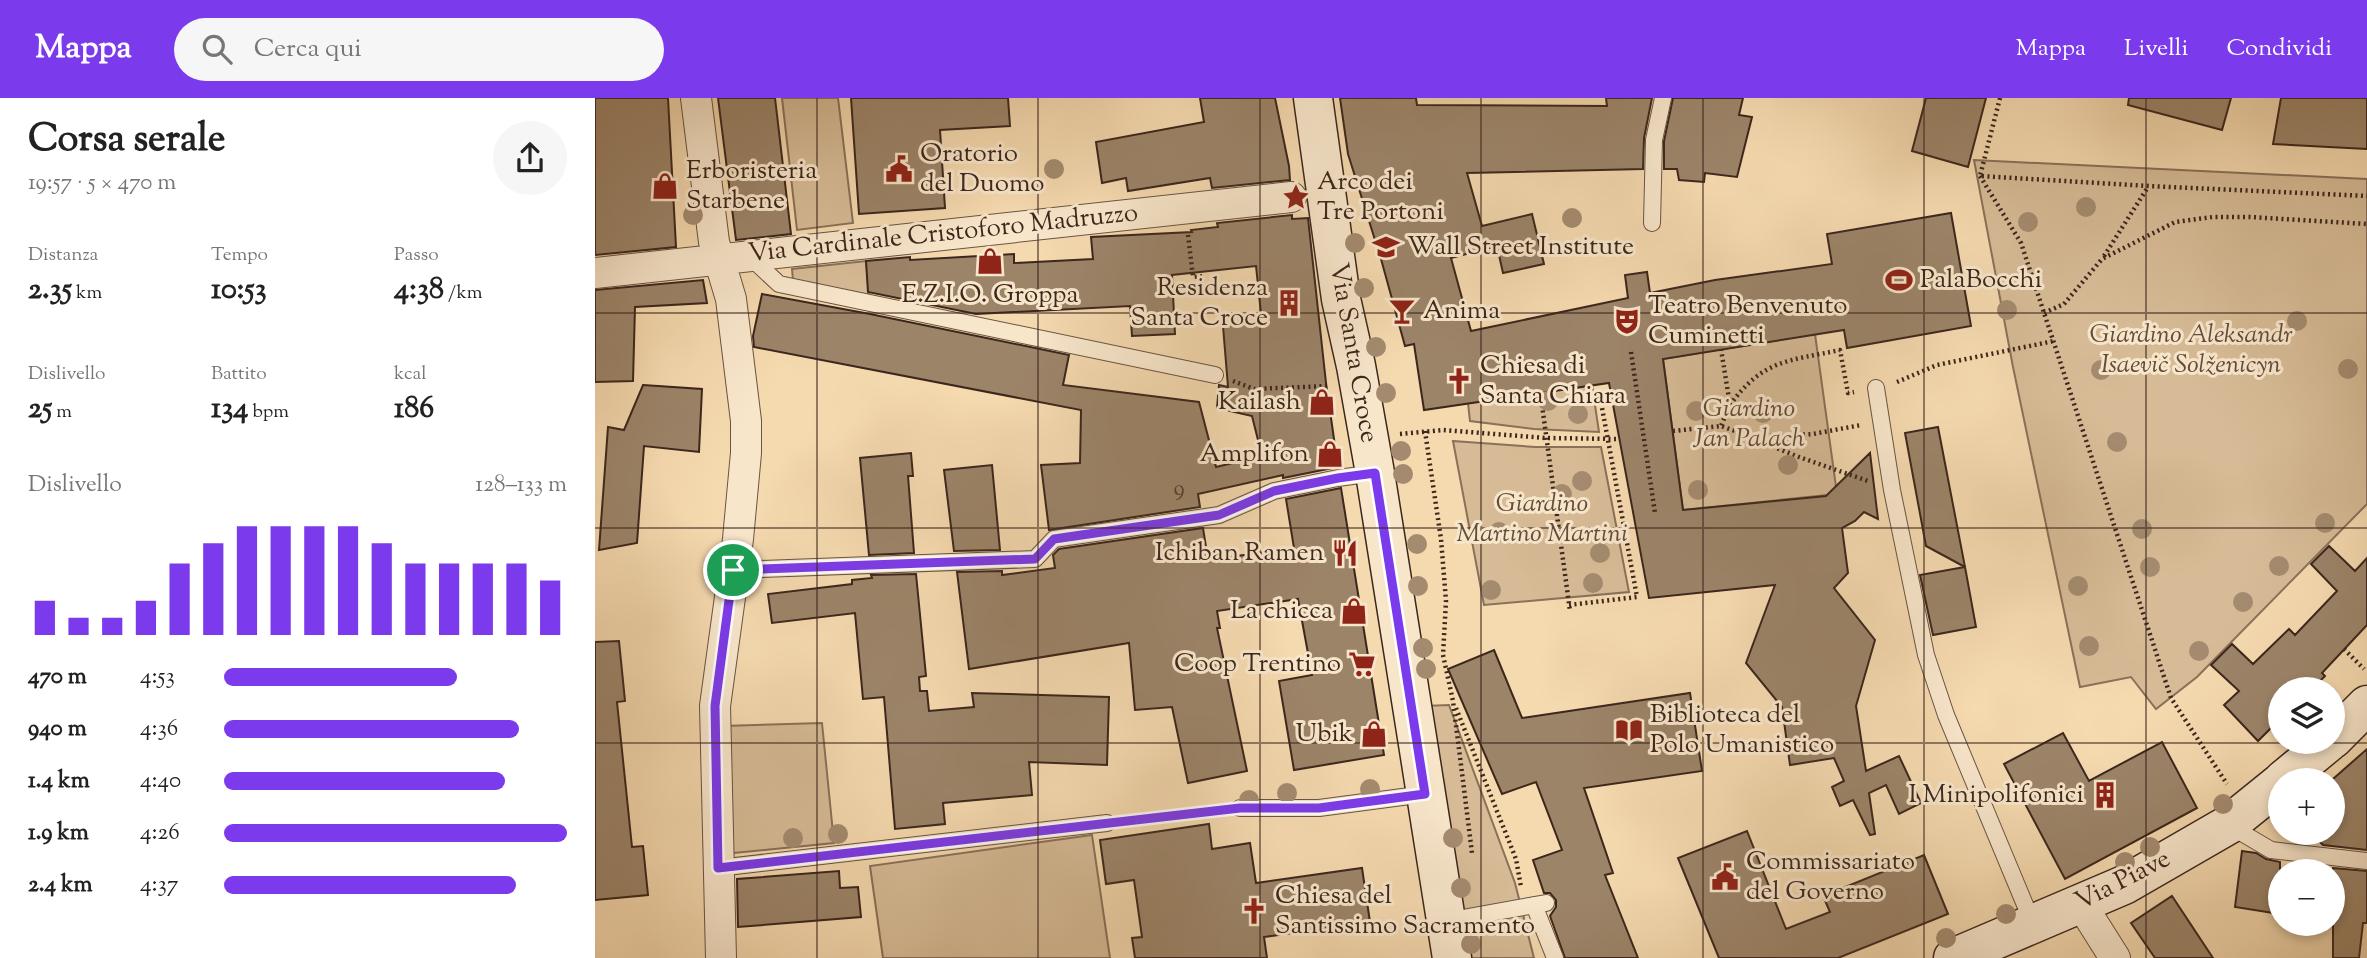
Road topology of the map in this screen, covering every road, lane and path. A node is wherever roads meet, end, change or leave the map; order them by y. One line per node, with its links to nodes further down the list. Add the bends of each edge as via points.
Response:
1 (696, 98): 12 (street, via 714,242)
2 (1313, 98): 35 (street, Via Santa Croce, via 1341,299)
3 (1663, 98): 9 (lane, via 1654,140)
4 (2000, 98): 5 (path)
5 (1980, 176): 6 (path); 16 (path, via 2021,243)
6 (2149, 186): 7 (path); 13 (path)
7 (2367, 196)
8 (1291, 197): 12 (street, Via Cardinale Cristoforo Madruzzo)
9 (1652, 223)
10 (2367, 224): 13 (path, via 2250,217 2175,222)
11 (1189, 239): 15 (path, via 1193,277)
12 (733, 256): 14 (street, Via Cardinale Cristoforo Madruzzo); 20 (lane, via 779,285); 38 (street, via 731,299 746,421)
13 (2102, 259): 16 (path, via 2064,304)
14 (595, 272)
15 (1205, 276)
16 (2044, 313): 17 (path)
17 (2054, 341): 22 (path, via 1937,365); 47 (path, via 2171,698)
18 (1721, 349): 25 (path)
19 (1631, 352): 37 (path)
20 (1215, 375): 21 (path, via 1254,389)
21 (1335, 385)
22 (1876, 388): 25 (path, via 1848,393 1840,350 1783,362 1761,372); 26 (lane)
23 (1600, 397): 33 (path)
24 (1542, 405): 32 (path)
25 (1730, 405): 27 (path)
26 (1881, 422): 31 (path, via 1813,434); 36 (lane)
27 (1721, 426): 29 (path); 31 (path)
28 (1425, 430): 30 (path); 32 (path); 41 (path, via 1446,601 1443,655)
29 (1673, 432)
30 (1388, 435)
31 (1749, 436): 36 (path)
32 (1546, 438): 33 (path); 33 (path, via 1570,608 1637,597)
33 (1608, 439): 34 (path)
34 (1619, 439)
35 (1375, 473): 38 (lane, via 1274,491 1219,515 1054,539 1035,559); 46 (street, Via Santa Croce)
36 (1892, 490): 56 (lane, via 1926,655 1946,715)
37 (1655, 513)
38 (733, 570): 52 (street, via 715,706)
39 (2344, 649): 40 (path)
40 (2365, 687): 42 (street, Via Piave)
41 (1453, 701): 51 (path); 54 (path)
42 (2345, 718)
43 (2315, 754): 44 (street, Via Piave)
44 (2298, 768)
45 (2268, 789): 47 (street, Via Piave)
46 (1425, 794): 48 (lane, via 1319,808); 55 (street, Via Santa Croce)
47 (2229, 807): 50 (lane, via 2271,850); 53 (street, Via Piave, via 2124,885)
48 (1240, 808): 49 (path)
49 (1107, 823): 52 (lane)
50 (2367, 861)
51 (1473, 862)
52 (718, 868): 57 (street)
53 (2081, 904): 56 (street, Via Piave); 61 (street)
54 (1535, 905): 55 (lane); 59 (lane)
55 (1446, 921): 58 (street, Via Santa Croce)
56 (2033, 924): 60 (street, Via Piave)
57 (721, 958)
58 (1452, 958)
59 (1555, 958)
60 (1953, 958)
61 (2115, 958)

